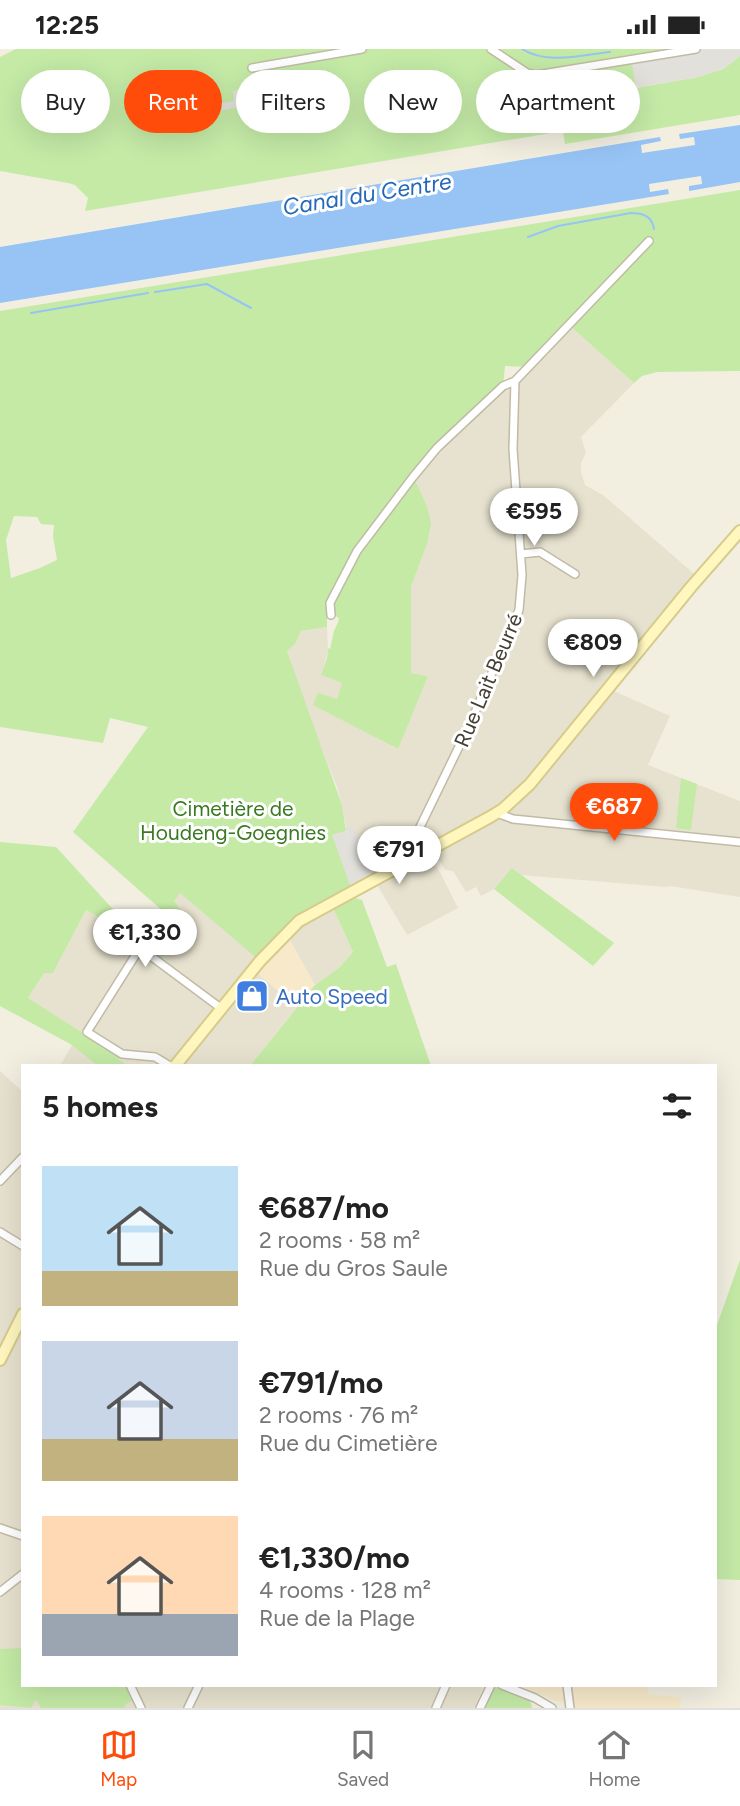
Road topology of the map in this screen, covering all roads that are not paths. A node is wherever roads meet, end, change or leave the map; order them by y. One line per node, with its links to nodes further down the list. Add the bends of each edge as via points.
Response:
1 (362, 49): 4 (street)
2 (491, 49): 3 (street, via 536,75)
3 (696, 49)
4 (252, 68)
5 (649, 241): 6 (street)
6 (515, 381): 8 (street, Rue Lait Beurré, via 513,449); 10 (street, via 503,386 419,469 357,551 330,603)
7 (740, 531): 11 (street, via 530,784)
8 (521, 554): 9 (street, via 540,552); 13 (street, Rue Lait Beurré, via 517,618)
9 (575, 574)
10 (331, 615)
11 (497, 813): 12 (street, via 513,819); 13 (street)
12 (740, 842)
13 (402, 866): 14 (street, via 299,921)
14 (222, 1009): 15 (street, via 140,948 87,1031 122,1054 155,1057); 16 (street)
15 (169, 1064)
16 (175, 1064)
17 (21, 1159): 18 (street)
18 (0, 1181)
19 (0, 1232): 20 (street)
20 (21, 1245)
21 (21, 1321): 22 (street)
22 (0, 1360)
23 (0, 1528): 24 (street)
24 (21, 1535)
25 (21, 1576): 26 (street)
26 (0, 1592)
27 (131, 1687): 34 (street)
28 (198, 1687): 35 (street)
29 (445, 1687): 36 (street)
30 (490, 1687): 37 (street)
31 (506, 1687): 33 (street)
32 (567, 1687): 38 (street)
33 (545, 1707)
34 (141, 1708)
35 (188, 1708)
36 (436, 1708)
37 (480, 1708)
38 (570, 1708)

